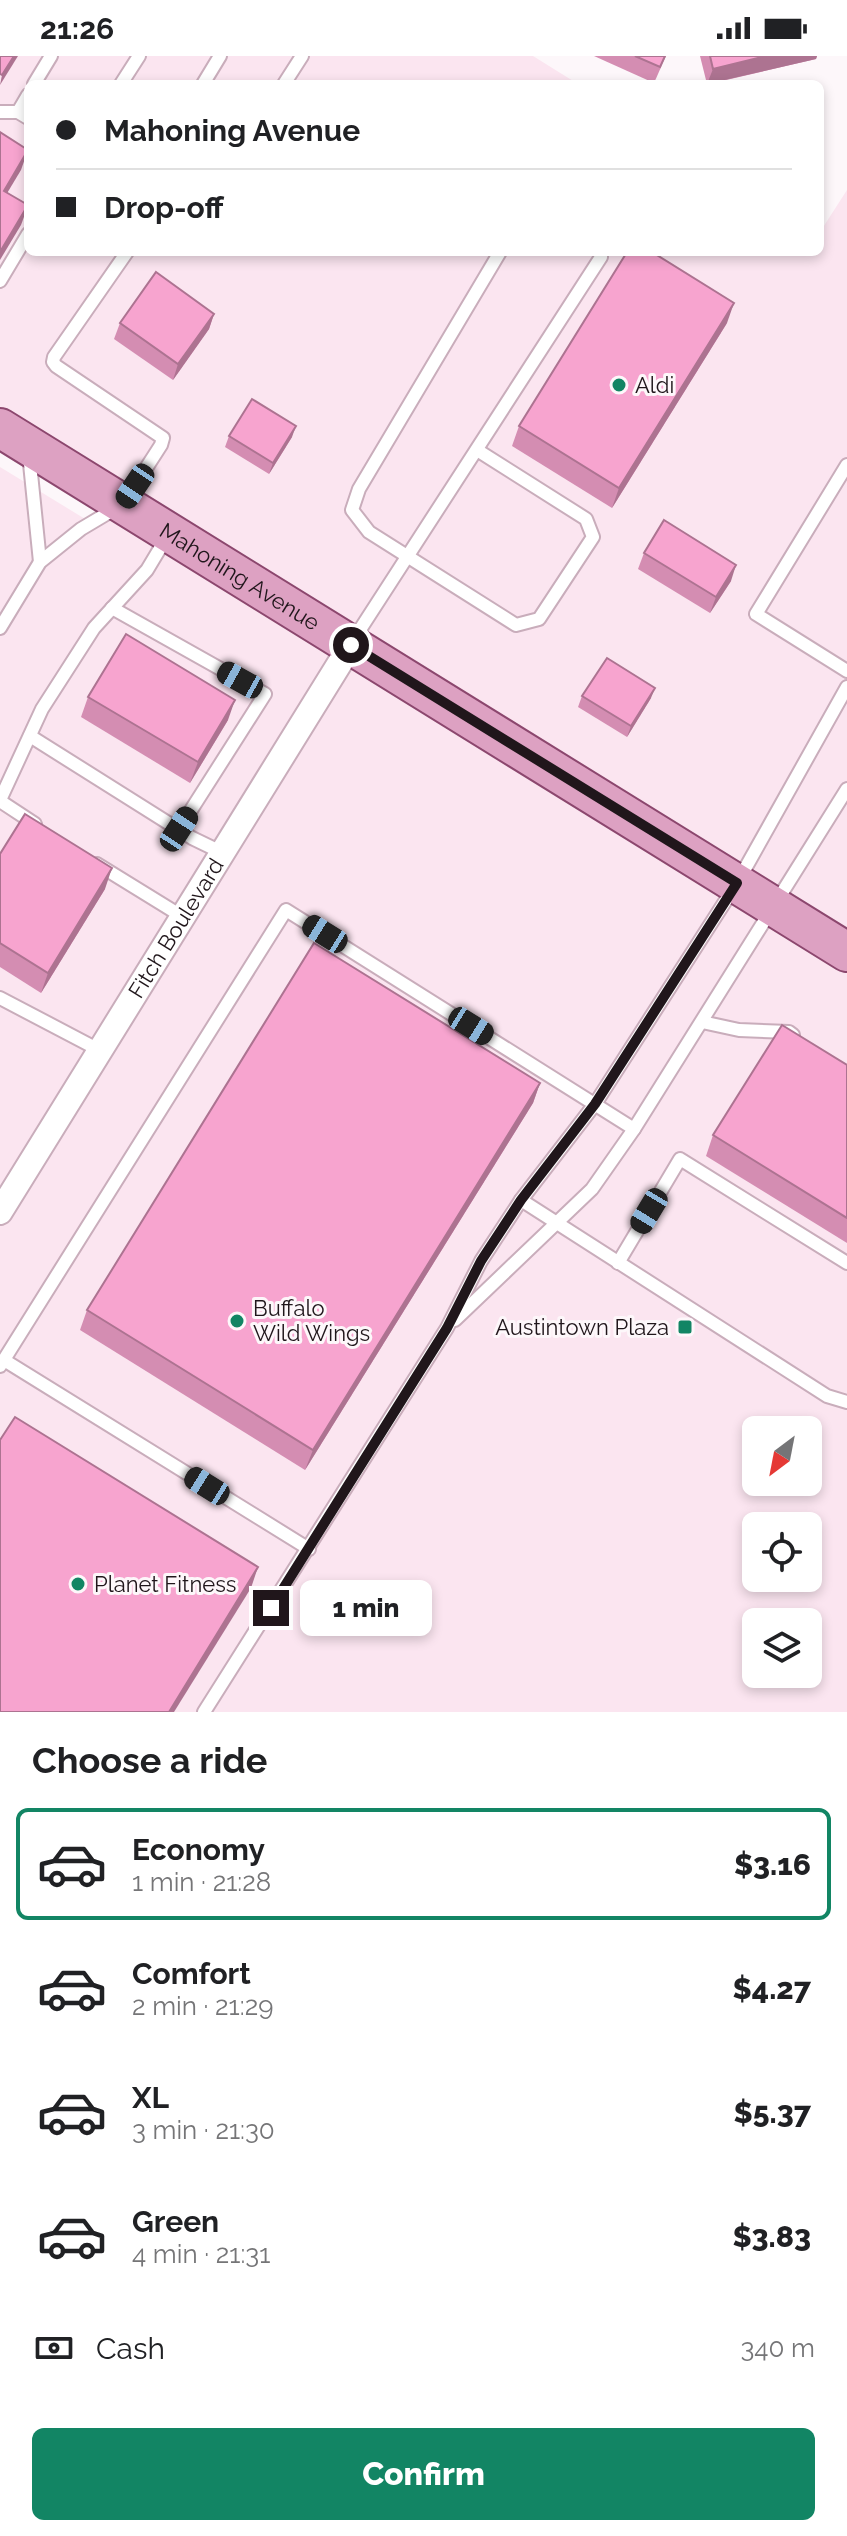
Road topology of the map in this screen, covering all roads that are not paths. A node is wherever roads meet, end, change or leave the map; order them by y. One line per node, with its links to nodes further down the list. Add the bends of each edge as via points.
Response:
1 (51, 56): 5 (lane)
2 (139, 56): 6 (lane)
3 (220, 56): 7 (lane)
4 (302, 56): 8 (lane)
5 (36, 80)
6 (124, 80)
7 (205, 80)
8 (287, 80)
9 (0, 112): 10 (lane)
10 (23, 115)
11 (24, 241): 15 (lane)
12 (124, 256): 19 (lane, via 53,362 163,438)
13 (498, 256): 21 (lane, via 359,489 352,510 369,532)
14 (601, 256): 17 (lane)
15 (0, 281)
16 (14, 437): 19 (main road, Mahoning Avenue); 22 (lane)
17 (477, 450): 21 (lane); 21 (lane, via 586,519 593,537 586,549 539,619 516,625)
18 (847, 465): 26 (lane, via 756,614)
19 (123, 504): 20 (main road, Mahoning Avenue); 22 (lane)
20 (170, 532): 23 (lane, via 147,570); 25 (main road, Mahoning Avenue)
21 (407, 558): 25 (lane)
22 (40, 562): 24 (lane)
23 (112, 608): 28 (lane, via 42,709); 31 (lane, via 265,694)
24 (2, 619)
25 (351, 645): 33 (street, Fitch Boulevard); 35 (main road, Mahoning Avenue)
26 (847, 671)
27 (847, 687): 35 (lane)
28 (30, 736): 30 (lane); 31 (lane)
29 (847, 789): 36 (lane)
30 (0, 801): 32 (lane)
31 (179, 829): 33 (lane)
32 (49, 833)
33 (223, 853): 37 (street, Fitch Boulevard)
34 (86, 856): 37 (lane)
35 (737, 883): 36 (main road, Mahoning Avenue); 43 (lane)
36 (775, 907): 38 (main road, Mahoning Avenue); 40 (lane)
37 (183, 917): 42 (street, Fitch Boulevard)
38 (847, 952)
39 (0, 998): 42 (lane)
40 (702, 1022): 41 (lane, via 789,1032); 44 (lane)
41 (801, 1039)
42 (101, 1051): 46 (street, Fitch Boulevard)
43 (595, 1104): 44 (lane); 45 (lane); 51 (lane, via 286,910)
44 (634, 1129): 47 (lane, via 592,1189)
45 (521, 1200): 47 (lane); 50 (lane, via 481,1261)
46 (3, 1202)
47 (557, 1223): 48 (lane); 50 (lane)
48 (618, 1263): 49 (lane, via 680,1159); 52 (lane)
49 (847, 1263)
50 (447, 1328): 55 (lane)
51 (2, 1363): 55 (lane)
52 (827, 1396): 53 (lane); 54 (lane)
53 (847, 1402)
54 (847, 1410)
55 (309, 1549): 56 (lane)
56 (204, 1712)

